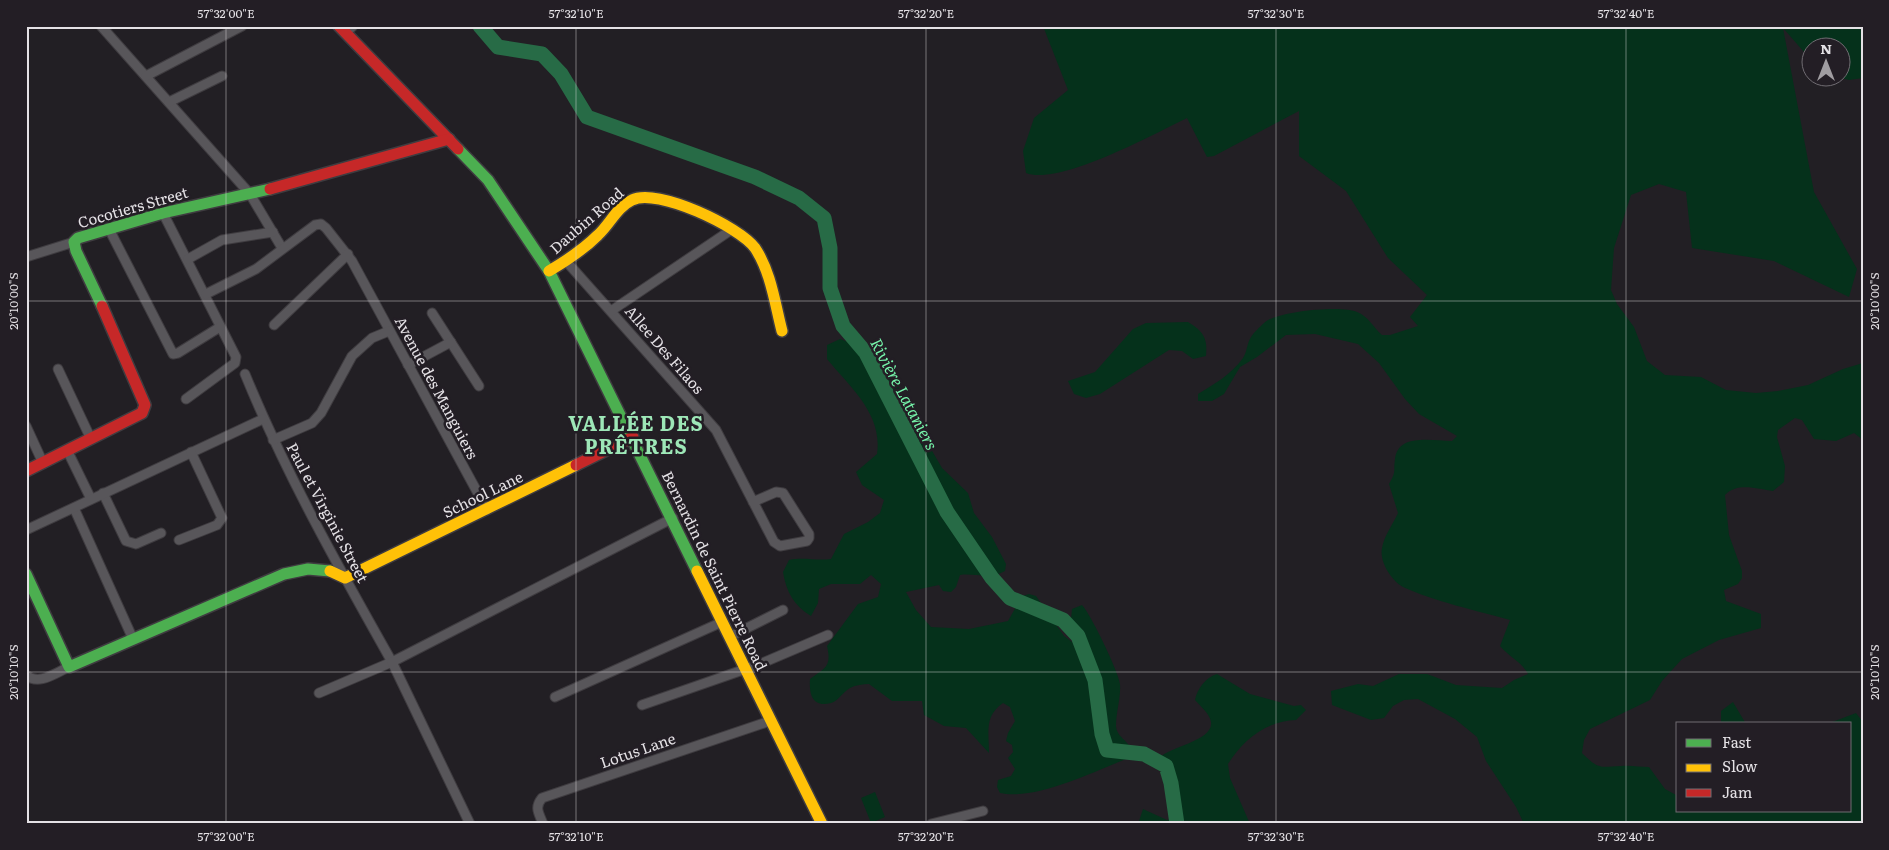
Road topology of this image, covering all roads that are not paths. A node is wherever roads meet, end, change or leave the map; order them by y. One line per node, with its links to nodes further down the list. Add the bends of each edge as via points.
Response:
1 (101, 26): 4 (street)
2 (242, 26): 4 (street)
3 (346, 28): 7 (street, Bernardin de Saint Pierre Road)
4 (146, 76): 6 (street)
5 (222, 76): 6 (street)
6 (169, 102): 8 (street)
7 (449, 139): 8 (street, Cocotiers Street); 19 (street, Bernardin de Saint Pierre Road, via 488,180)
8 (250, 194): 9 (street, Cocotiers Street); 12 (street)
9 (164, 212): 10 (street, Cocotiers Street); 17 (street)
10 (109, 229): 13 (street, Cocotiers Street); 24 (street, via 173,354 178,354)
11 (732, 230): 18 (street, Daubin Road, via 670,200 636,197); 21 (street); 26 (street, Daubin Road, via 750,242 761,261)
12 (273, 232): 14 (street); 17 (street, via 222,240)
13 (74, 242): 15 (street); 36 (street, Cocotiers Street, via 145,405 142,413)
14 (282, 248): 16 (street, Avenue des Manguiers, via 321,224); 20 (street, via 256,269)
15 (26, 257)
16 (350, 258): 23 (street); 25 (street, Avenue des Manguiers)
17 (188, 259): 20 (street)
18 (566, 262): 19 (street, Daubin Road); 21 (street, Allee Des Filaos)
19 (549, 271): 35 (street, Bernardin de Saint Pierre Road)
20 (206, 294): 24 (street)
21 (611, 311): 44 (street, Allee Des Filaos, via 716,430)
22 (432, 313): 27 (street)
23 (274, 325)
24 (220, 326): 32 (street, via 236,361)
25 (389, 331): 28 (street, Avenue des Manguiers); 37 (street, via 372,338 352,356 321,413 312,423)
26 (782, 331)
27 (451, 342): 28 (street); 31 (street)
28 (408, 365): 46 (street, Avenue des Manguiers)
29 (58, 369): 36 (street)
30 (245, 374): 33 (street, Paul et Virginie Street)
31 (479, 386)
32 (186, 398)
33 (264, 419): 37 (street, Paul et Virginie Street); 39 (street)
34 (26, 426): 40 (street)
35 (633, 437): 46 (street, School Lane); 47 (street, Bernardin de Saint Pierre Road)
36 (91, 439): 38 (street, Cocotiers Street)
37 (273, 440): 52 (street, Paul et Virginie Street)
38 (68, 450): 40 (street, Cocotiers Street); 43 (street)
39 (191, 452): 42 (street); 50 (street, via 222,518 217,525)
40 (43, 463): 41 (street, Cocotiers Street)
41 (26, 471)
42 (103, 493): 43 (street); 49 (street, via 126,541 136,544)
43 (91, 499): 45 (street)
44 (754, 502): 44 (street, Allee Des Filaos, via 774,542 780,546 807,541 809,534 783,493 776,492)
45 (74, 508): 48 (street); 57 (street)
46 (487, 510): 52 (street, School Lane)
47 (673, 518): 54 (street, Bernardin de Saint Pierre Road); 58 (street)
48 (26, 530)
49 (161, 533)
50 (178, 540)
51 (26, 574): 59 (street)
52 (345, 578): 57 (street, via 334,571 304,568); 58 (street, Paul et Virginie Street)
53 (784, 610): 56 (street)
54 (722, 622): 56 (street, Bernardin de Saint Pierre Road); 63 (street)
55 (828, 636): 60 (street)
56 (729, 637): 60 (street, Bernardin de Saint Pierre Road)
57 (133, 640): 59 (street)
58 (392, 662): 62 (street); 67 (street, Paul et Virginie Street)
59 (69, 667): 61 (street, via 40,680 32,680)
60 (744, 668): 64 (street); 65 (street, Bernardin de Saint Pierre Road)
61 (26, 675)
62 (319, 692)
63 (555, 697)
64 (642, 706)
65 (770, 722): 68 (street, Lotus Lane, via 542,798 537,811); 69 (street, Bernardin de Saint Pierre Road)
66 (983, 810): 70 (street)
67 (470, 824)
68 (543, 824)
69 (822, 824)
70 (931, 824)

